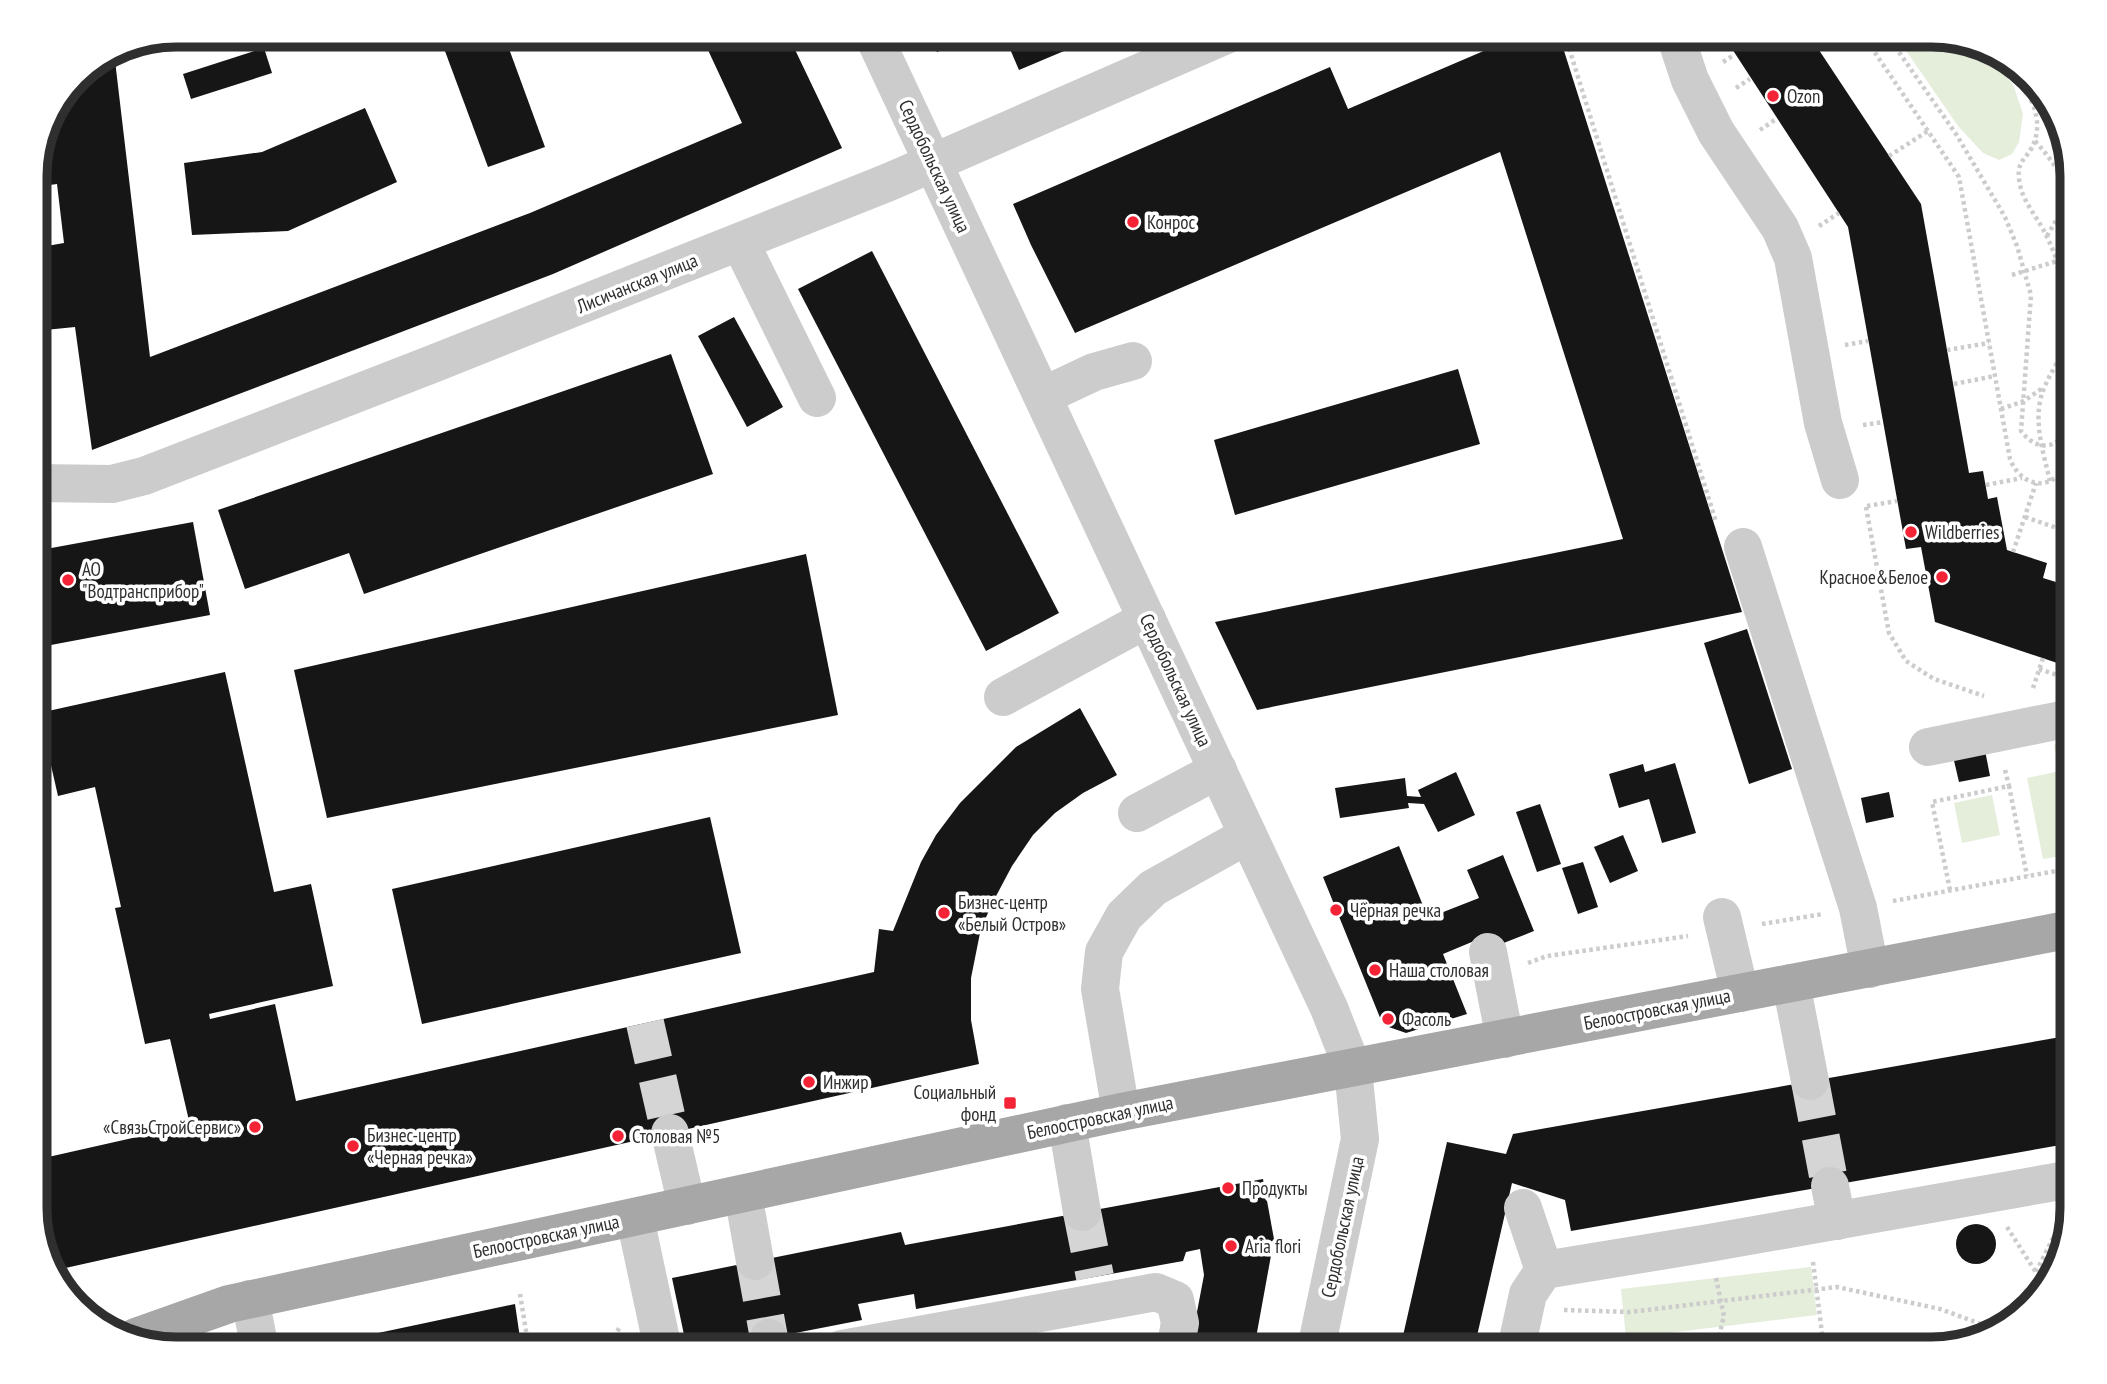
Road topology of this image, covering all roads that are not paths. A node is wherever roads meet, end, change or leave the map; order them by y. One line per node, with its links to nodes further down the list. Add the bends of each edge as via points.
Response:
1 (1199, 47): 4 (street, Лисичанская улица)
2 (1679, 47): 9 (street, via 1716,132 1780,228 1793,258 1823,423)
3 (879, 48): 4 (street, Сердобольская улица)
4 (934, 163): 5 (street, Лисичанская улица); 7 (street, Сердобольская улица)
5 (740, 242): 8 (street); 10 (street, Лисичанская улица, via 144,476 112,484)
6 (1133, 361): 7 (street, via 1094,372)
7 (1043, 396): 12 (street, Сердобольская улица)
8 (817, 398)
9 (1840, 480)
10 (48, 483)
11 (1731, 538): 22 (street, via 1858,908)
12 (1147, 619): 13 (street); 16 (street, Сердобольская улица)
13 (1003, 696)
14 (2060, 720): 15 (street)
15 (1928, 747)
16 (1218, 770): 17 (street); 18 (street, Сердобольская улица)
17 (1137, 813)
18 (1248, 835): 26 (street, Сердобольская улица); 28 (street, via 1153,888 1124,916 1104,952 1100,989)
19 (1724, 924): 24 (street)
20 (2060, 931): 22 (main road, Белоостровская улица)
21 (1488, 952): 25 (street)
22 (1870, 969): 23 (main road, Белоостровская улица)
23 (1791, 983): 24 (main road, Белоостровская улица); 27 (street)
24 (1740, 993): 25 (main road, Белоостровская улица)
25 (1505, 1039): 26 (main road, Белоостровская улица)
26 (1353, 1069): 28 (main road, Белоостровская улица); 45 (street, Сердобольская улица, via 1360,1139)
27 (1810, 1081)
28 (1121, 1112): 29 (main road, Белоостровская улица)
29 (1067, 1123): 31 (main road, Белоостровская улица); 35 (street)
30 (670, 1133): 33 (street)
31 (743, 1194): 33 (main road, Белоостровская улица); 37 (street)
32 (2060, 1195): 38 (street, via 1986,1194 1825,1211)
33 (687, 1206): 36 (main road, Белоостровская улица)
34 (1523, 1208): 38 (street)
35 (1082, 1212)
36 (635, 1217): 39 (main road, Белоостровская улица); 42 (street)
37 (755, 1262)
38 (1544, 1270): 46 (street, via 1528,1294)
39 (250, 1299): 40 (main road, Белоостровская улица); 41 (street)
40 (147, 1333)
41 (258, 1337)
42 (660, 1337)
43 (894, 1337): 44 (street, via 1098,1290 1156,1292 1175,1300 1180,1323)
44 (1177, 1337)
45 (1319, 1337)
46 (1519, 1337)

